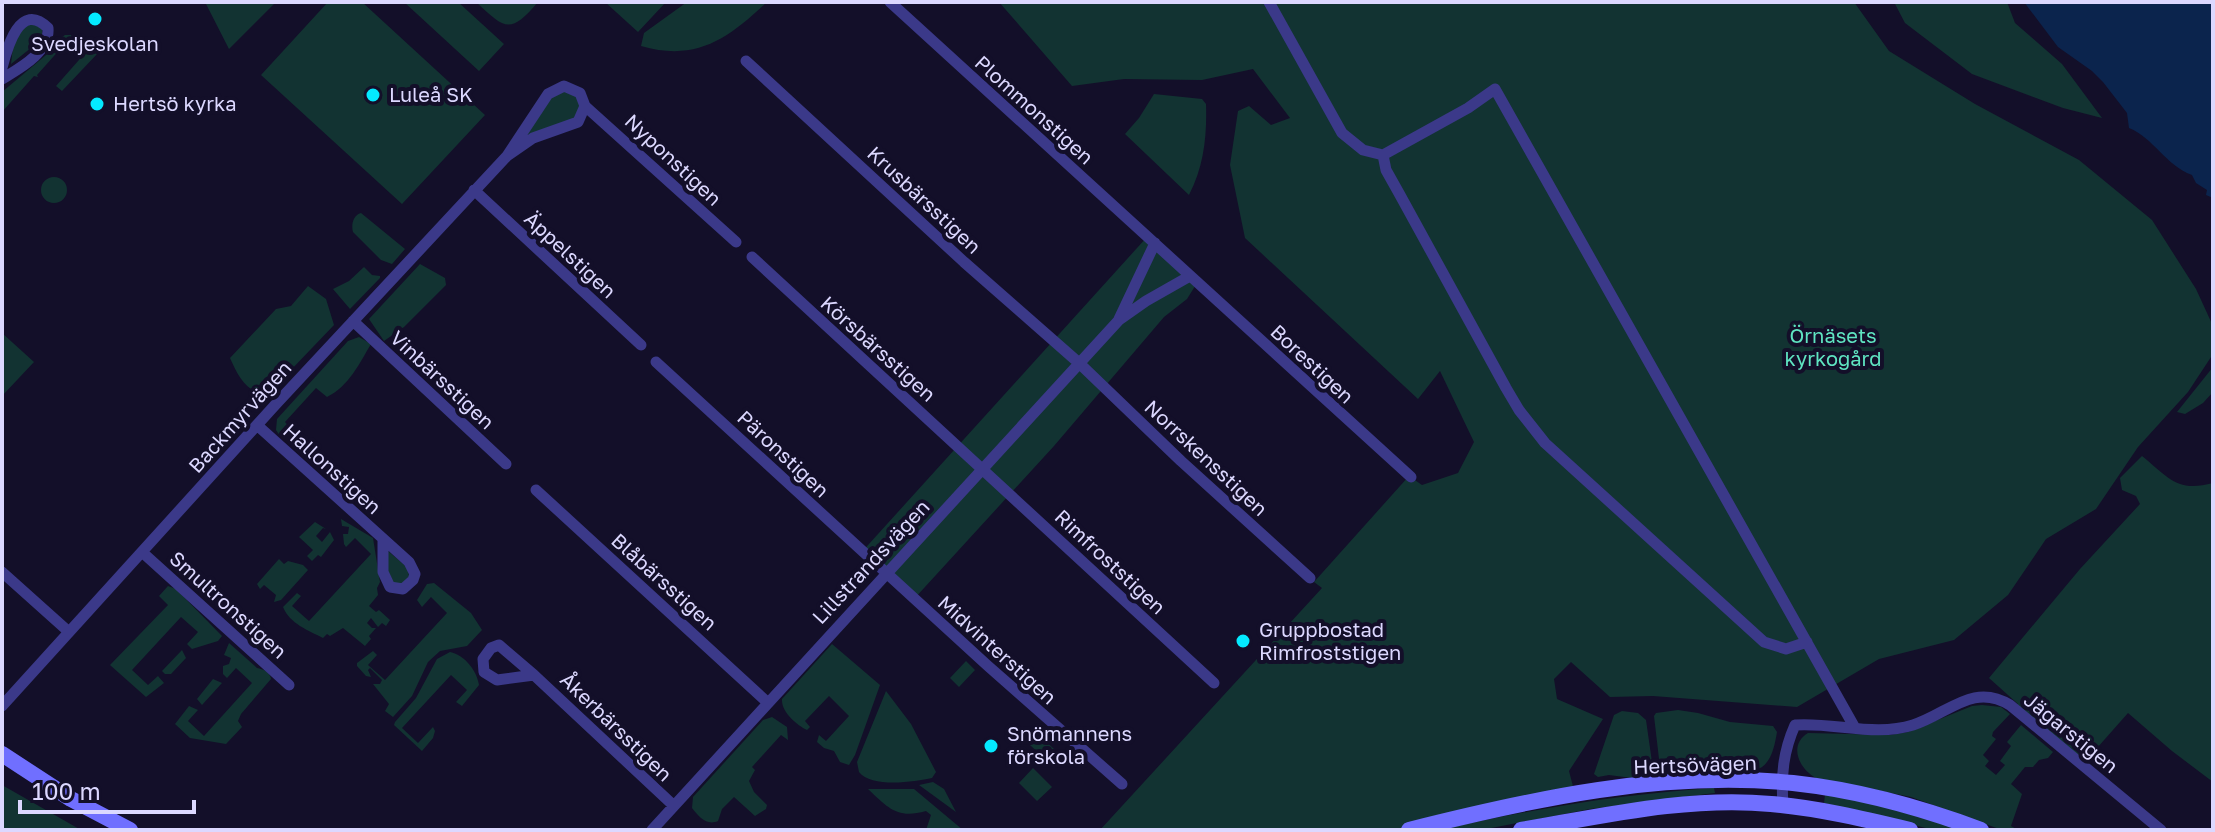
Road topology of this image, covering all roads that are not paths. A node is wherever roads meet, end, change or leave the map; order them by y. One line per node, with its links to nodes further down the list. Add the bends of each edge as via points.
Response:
1 (890, 2): 11 (street, Plommonstigen)
2 (1269, 2): 7 (street, via 1342,133 1363,150)
3 (746, 61): 18 (street, Krusbärsstigen)
4 (2, 68): 5 (street, via 17,22 23,17 40,19 48,28 46,43)
5 (2, 79)
6 (585, 106): 8 (street, Backmyrvägen, via 578,122 533,138); 8 (street, Backmyrvägen, via 574,88 557,88); 10 (street, Nyponstigen)
7 (1383, 155): 30 (street, via 1386,170 1506,388 1545,443 1764,642 1786,649); 30 (street, via 1495,89)
8 (507, 156): 9 (street, Backmyrvägen)
9 (474, 190): 15 (street, Backmyrvägen); 16 (street, Äppelstigen)
10 (736, 242)
11 (1155, 243): 13 (street); 14 (street, Lillstrandsvägen)
12 (752, 257): 21 (street, Körsbärsstigen)
13 (1190, 276): 14 (street, Lillstrandsvägen); 22 (street, Borestigen)
14 (1119, 320): 18 (street, Lillstrandsvägen)
15 (353, 321): 19 (street, Backmyrvägen); 20 (street, Vinbärsstigen)
16 (641, 345)
17 (656, 362): 27 (street, Päronstigen)
18 (1079, 363): 21 (street, Lillstrandsvägen); 28 (street, Norrskensstigen)
19 (257, 425): 24 (street, Hallonstigen); 25 (street, Backmyrvägen)
20 (506, 464)
21 (982, 468): 27 (street, Lillstrandsvägen); 32 (street, Rimfroststigen)
22 (1411, 477)
23 (536, 490): 34 (street, Blåbärsstigen)
24 (383, 539)
25 (142, 552): 29 (street, Backmyrvägen); 33 (street, Smultronstigen)
26 (2, 572): 29 (street)
27 (886, 573): 34 (street, Lillstrandsvägen); 39 (street, Midvinterstigen)
28 (1310, 578)
29 (69, 632): 35 (street, Backmyrvägen)
30 (1807, 642): 36 (street)
31 (534, 675): 40 (street, Åkerbärsstigen)
32 (1214, 683)
33 (289, 685)
34 (767, 702): 40 (street, Lillstrandsvägen)
35 (2, 706)
36 (1855, 728): 38 (street, Jägarstigen, via 1795,725 1785,748); 48 (street, Jägarstigen, via 1903,728 1975,697 1993,696)
37 (2, 754): 42 (main road)
38 (1781, 783): 41 (street, Jägarstigen); 44 (main road, Hertsövägen, via 1657,784 1563,796); 47 (main road, Hertsövägen, via 1869,795)
39 (1122, 784)
40 (673, 805): 43 (street, Lillstrandsvägen)
41 (1783, 805): 45 (main road, Hertsövägen, via 1709,803); 46 (main road, Hertsövägen)
42 (130, 830)
43 (652, 830)
44 (1409, 830)
45 (1521, 830)
46 (1910, 830)
47 (1981, 830)
48 (2161, 830)

